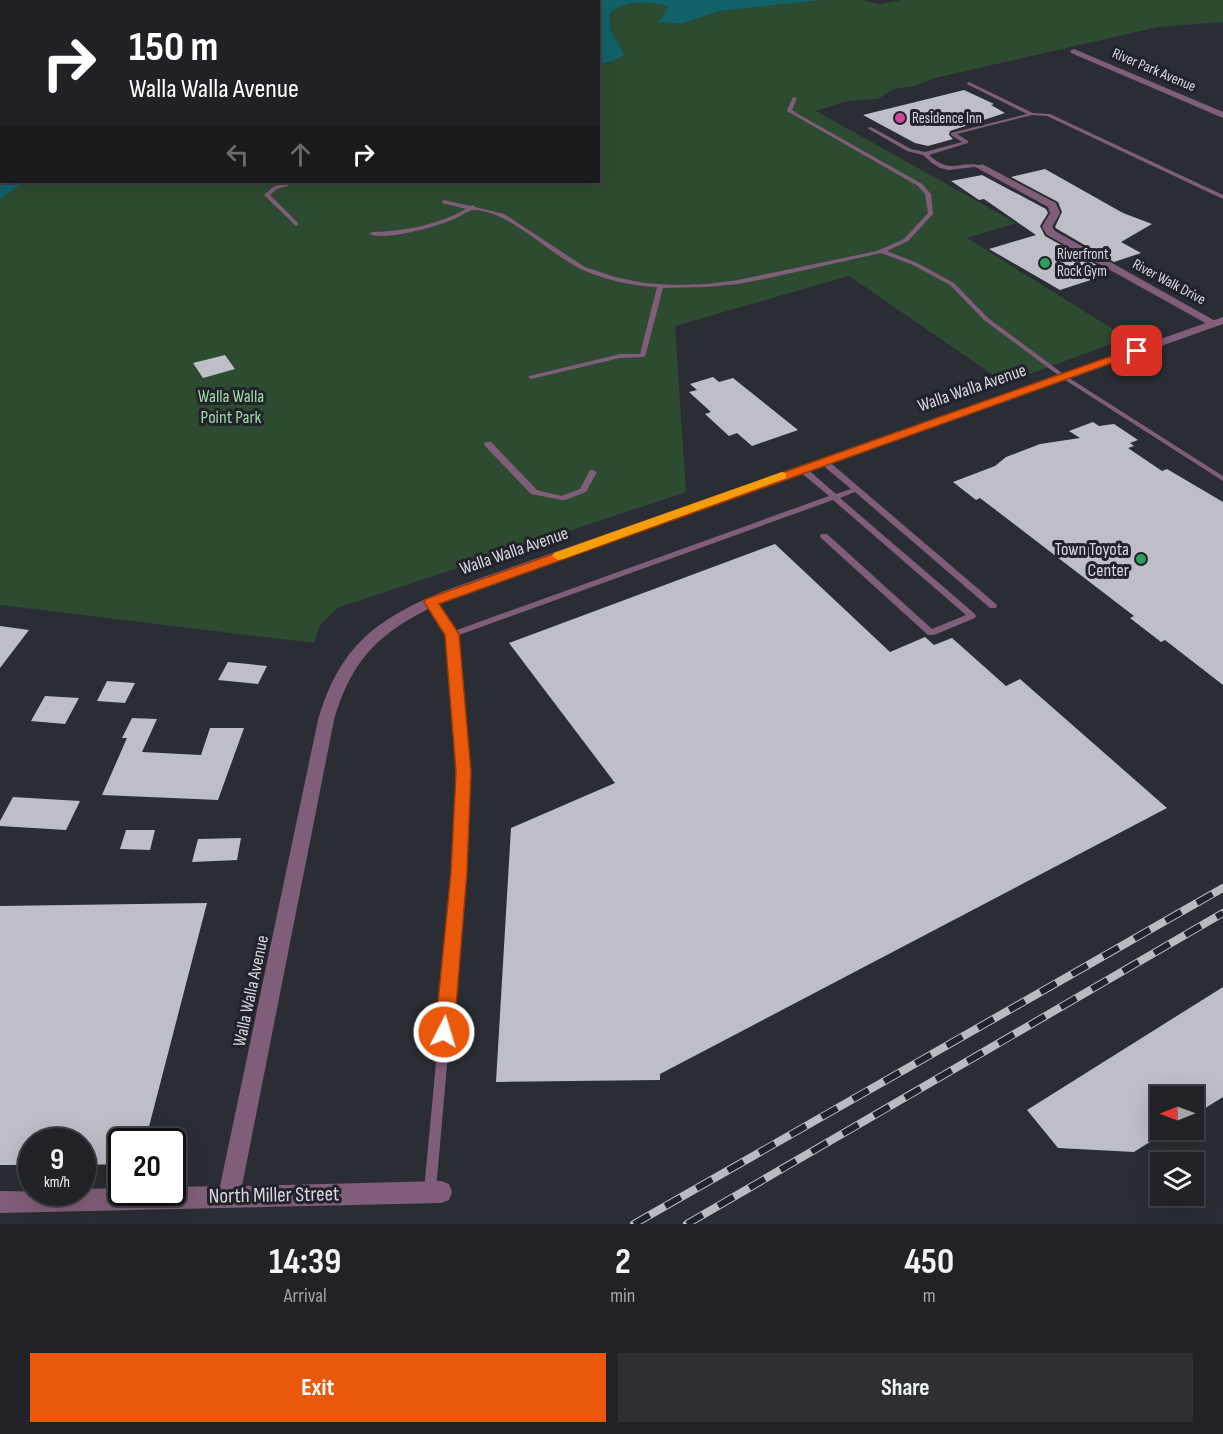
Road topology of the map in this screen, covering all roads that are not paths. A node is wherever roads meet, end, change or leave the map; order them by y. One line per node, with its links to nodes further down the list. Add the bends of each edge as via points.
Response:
1 (1074, 51): 5 (street, River Park Avenue)
2 (969, 83): 4 (lane)
3 (795, 99): 15 (lane, via 789,110 920,185 928,194 931,213 908,239)
4 (1032, 114): 7 (lane, via 953,134 966,142); 10 (lane, via 1048,115)
5 (1223, 115)
6 (869, 128): 7 (lane, via 909,150)
7 (925, 154): 8 (lane, via 946,168)
8 (982, 167): 17 (street, River Walk Drive, via 1052,205 1055,213 1047,227 1052,233 1091,258)
9 (288, 184): 13 (lane, via 267,195)
10 (1223, 196)
11 (444, 202): 12 (lane)
12 (473, 207): 14 (lane, via 453,219 397,234); 16 (lane, via 502,215 583,268 619,280)
13 (296, 224)
14 (372, 234)
15 (881, 251): 16 (lane, via 747,281); 19 (lane, via 952,284 986,319)
16 (660, 287): 18 (lane, via 643,356 620,356)
17 (1218, 321): 19 (street, Walla Walla Avenue)
18 (531, 377)
19 (1064, 377): 21 (street, Walla Walla Avenue); 24 (lane)
20 (488, 444): 23 (lane, via 534,492 562,498 583,490)
21 (824, 461): 22 (street, Walla Walla Avenue); 25 (lane)
22 (802, 468): 26 (lane); 28 (street, Walla Walla Avenue)
23 (593, 472)
24 (1223, 479)
25 (857, 489): 26 (lane); 29 (lane)
26 (835, 497): 27 (lane, via 972,616 931,633); 30 (lane)
27 (824, 536)
28 (430, 602): 30 (lane); 32 (street, Walla Walla Avenue, via 405,614 374,637 337,686)
29 (993, 606)
30 (452, 634): 31 (lane, via 464,772)
31 (435, 1192): 32 (street, North Miller Street)
32 (229, 1196): 33 (street, North Miller Street)
33 (0, 1202)

